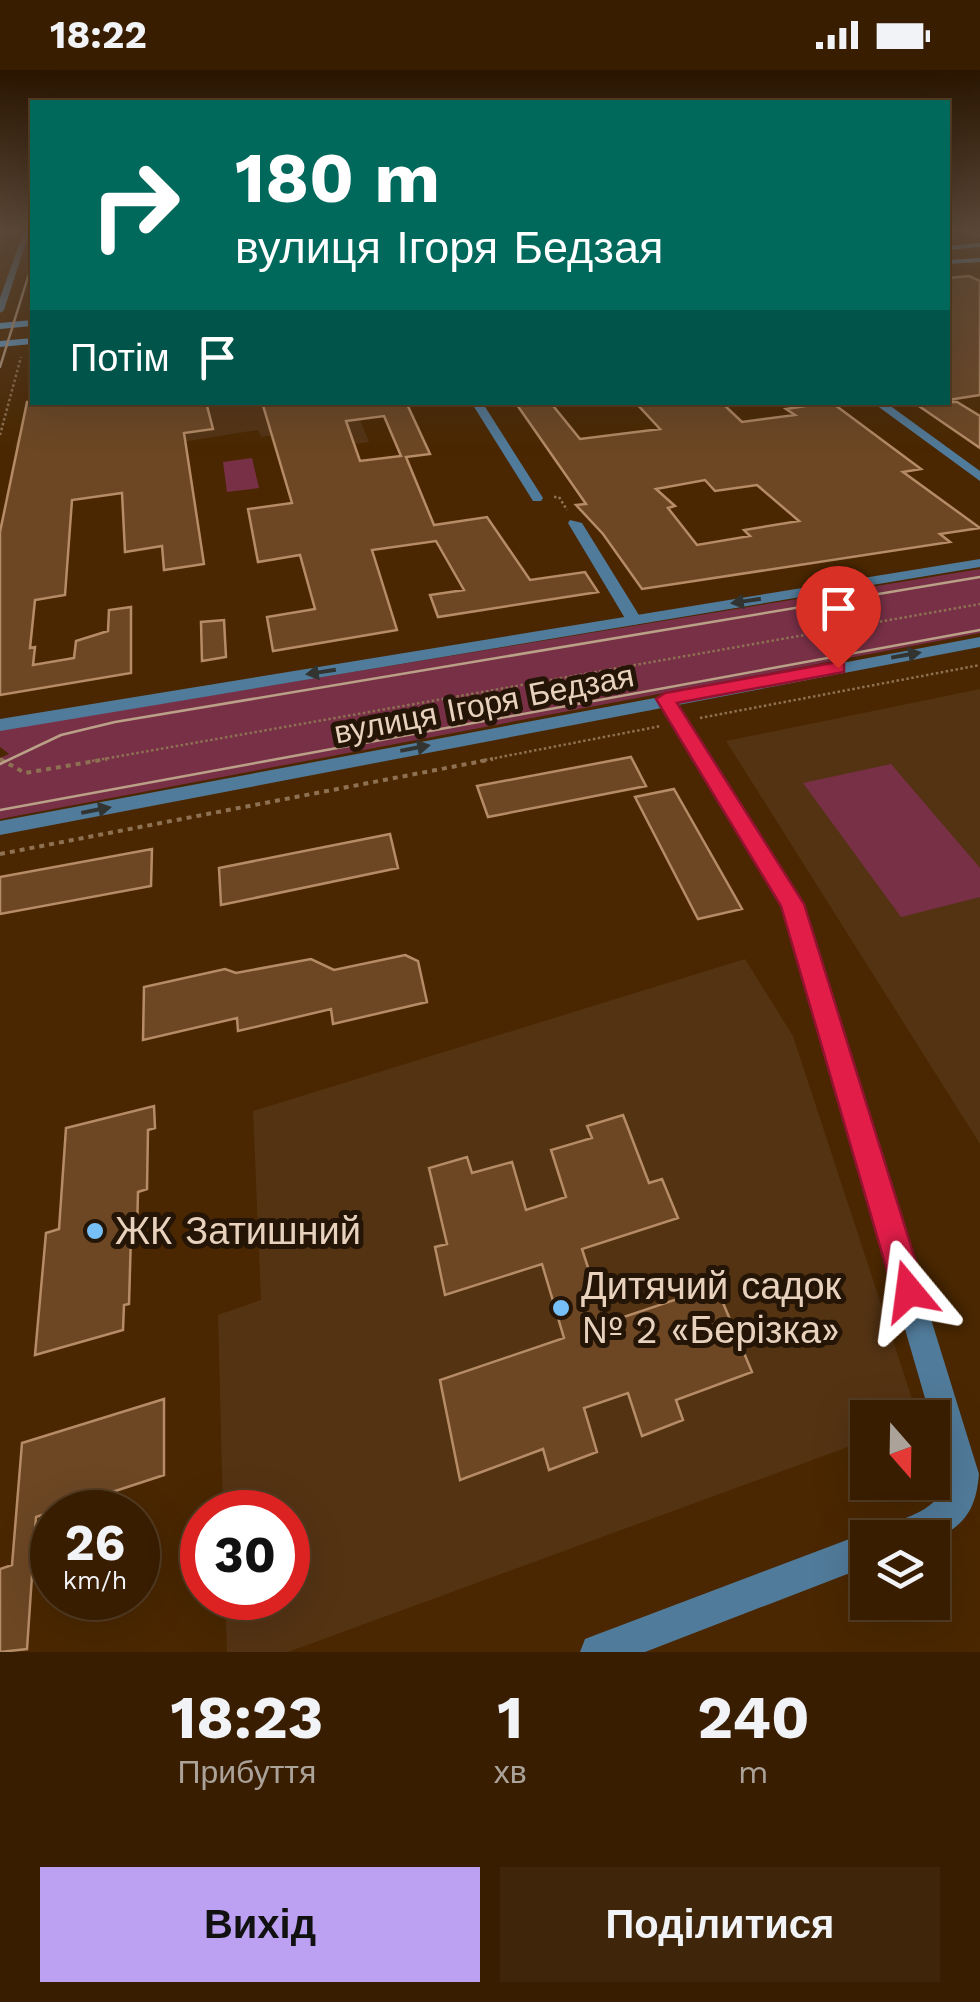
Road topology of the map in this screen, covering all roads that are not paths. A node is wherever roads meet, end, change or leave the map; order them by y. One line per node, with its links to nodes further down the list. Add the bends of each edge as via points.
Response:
1 (30, 323): 2 (main road)
2 (0, 326)
3 (30, 341): 4 (main road)
4 (0, 344)
5 (478, 405): 8 (street)
6 (881, 405): 7 (street)
7 (980, 477)
8 (537, 498)
9 (574, 522): 11 (street)
10 (980, 563): 11 (street, вулиця Ігоря Бедзая, one-way to 11)
11 (634, 620): 14 (street, вулиця Ігоря Бедзая, one-way to 14)
12 (980, 642): 13 (street, вулиця Ігоря Бедзая, one-way to 12)
13 (665, 699): 15 (street, вулиця Ігоря Бедзая, one-way to 13); 16 (street, via 792,904 962,1474 960,1499)
14 (0, 725)
15 (0, 828)
16 (938, 1520)
17 (850, 1556): 18 (street)
18 (598, 1652)

